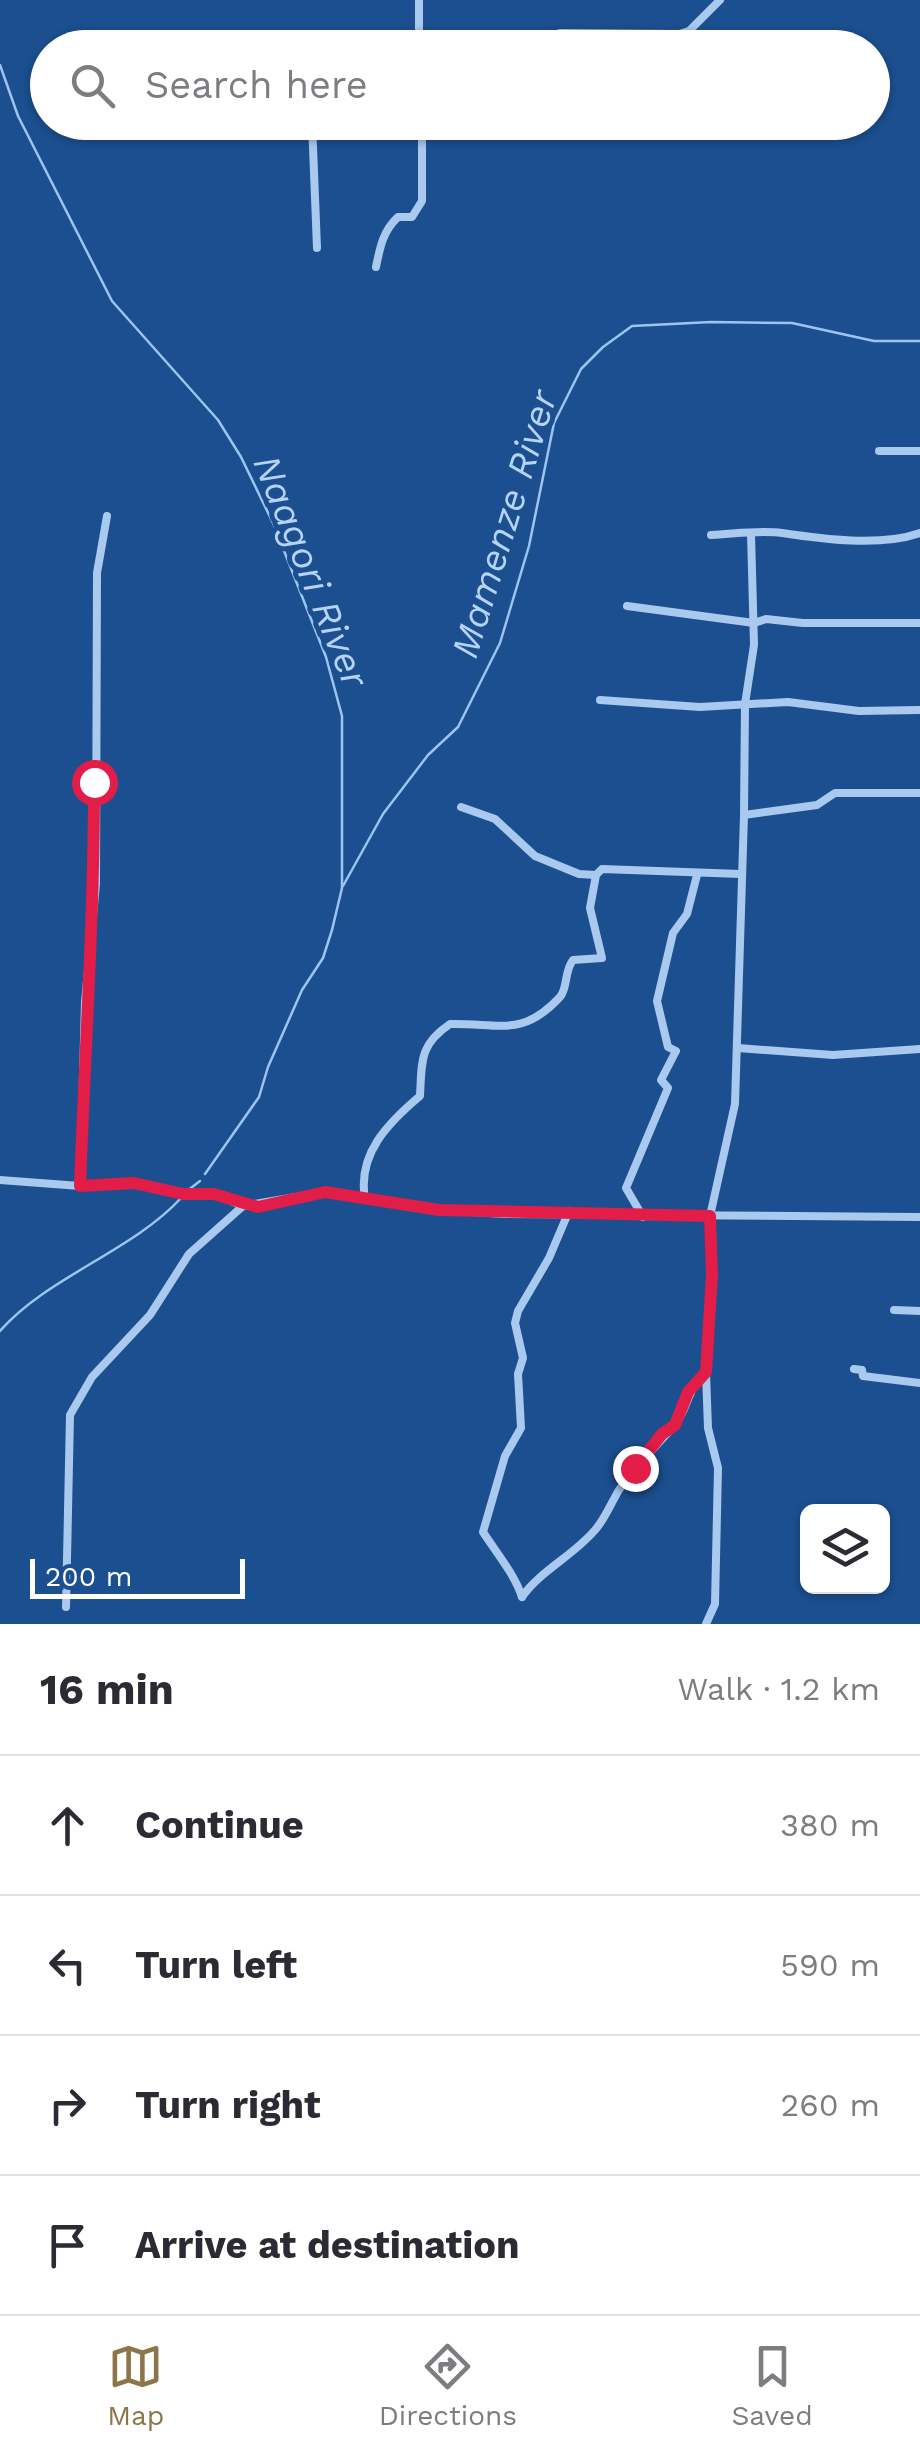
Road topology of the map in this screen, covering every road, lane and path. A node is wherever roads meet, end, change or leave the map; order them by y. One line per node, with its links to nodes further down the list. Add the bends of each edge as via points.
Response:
1 (419, 0): 3 (street)
2 (720, 0): 4 (street)
3 (420, 30)
4 (692, 30)
5 (313, 140): 7 (street)
6 (422, 140): 8 (street, via 422,202 412,217 390,224)
7 (317, 248)
8 (376, 267)
9 (920, 451): 10 (street)
10 (879, 452)
11 (107, 516): 30 (street, via 97,573 96,884)
12 (920, 533): 14 (street, via 894,540)
13 (711, 534): 14 (street)
14 (751, 534): 16 (street)
15 (627, 606): 16 (street)
16 (754, 623): 17 (street); 19 (street)
17 (920, 623)
18 (600, 700): 19 (street)
19 (745, 704): 20 (street); 23 (street)
20 (919, 710)
21 (920, 794): 23 (street, via 835,793 817,805)
22 (462, 807): 24 (street, via 495,819 535,856)
23 (744, 816): 25 (street)
24 (596, 874): 26 (street); 31 (street, via 590,908 602,958 574,960 562,996 532,1024 450,1024 430,1038 420,1096 385,1126 361,1178)
25 (741, 874): 26 (street); 27 (street)
26 (697, 875): 34 (street, via 687,914 672,933 657,1001 668,1047 676,1051 661,1080 668,1088 626,1188)
27 (738, 1048): 28 (street, via 833,1055); 35 (street, via 735,1104)
28 (920, 1049)
29 (0, 1180): 30 (street)
30 (80, 1186): 32 (street, via 134,1183 214,1194)
31 (365, 1199): 32 (street, via 325,1192); 33 (street, via 439,1210)
32 (242, 1206): 42 (street, via 178,1267 150,1315 92,1377 70,1416)
33 (569, 1211): 34 (street); 40 (street, via 518,1311 521,1428 505,1456 483,1532 522,1597 536,1577 595,1531)
34 (644, 1216): 35 (street)
35 (710, 1216): 36 (street); 40 (street)
36 (920, 1217)
37 (894, 1310): 38 (street)
38 (920, 1311)
39 (854, 1369): 41 (street)
40 (706, 1372): 43 (street, via 718,1468 715,1604)
41 (920, 1383)
42 (66, 1606)
43 (706, 1624)

